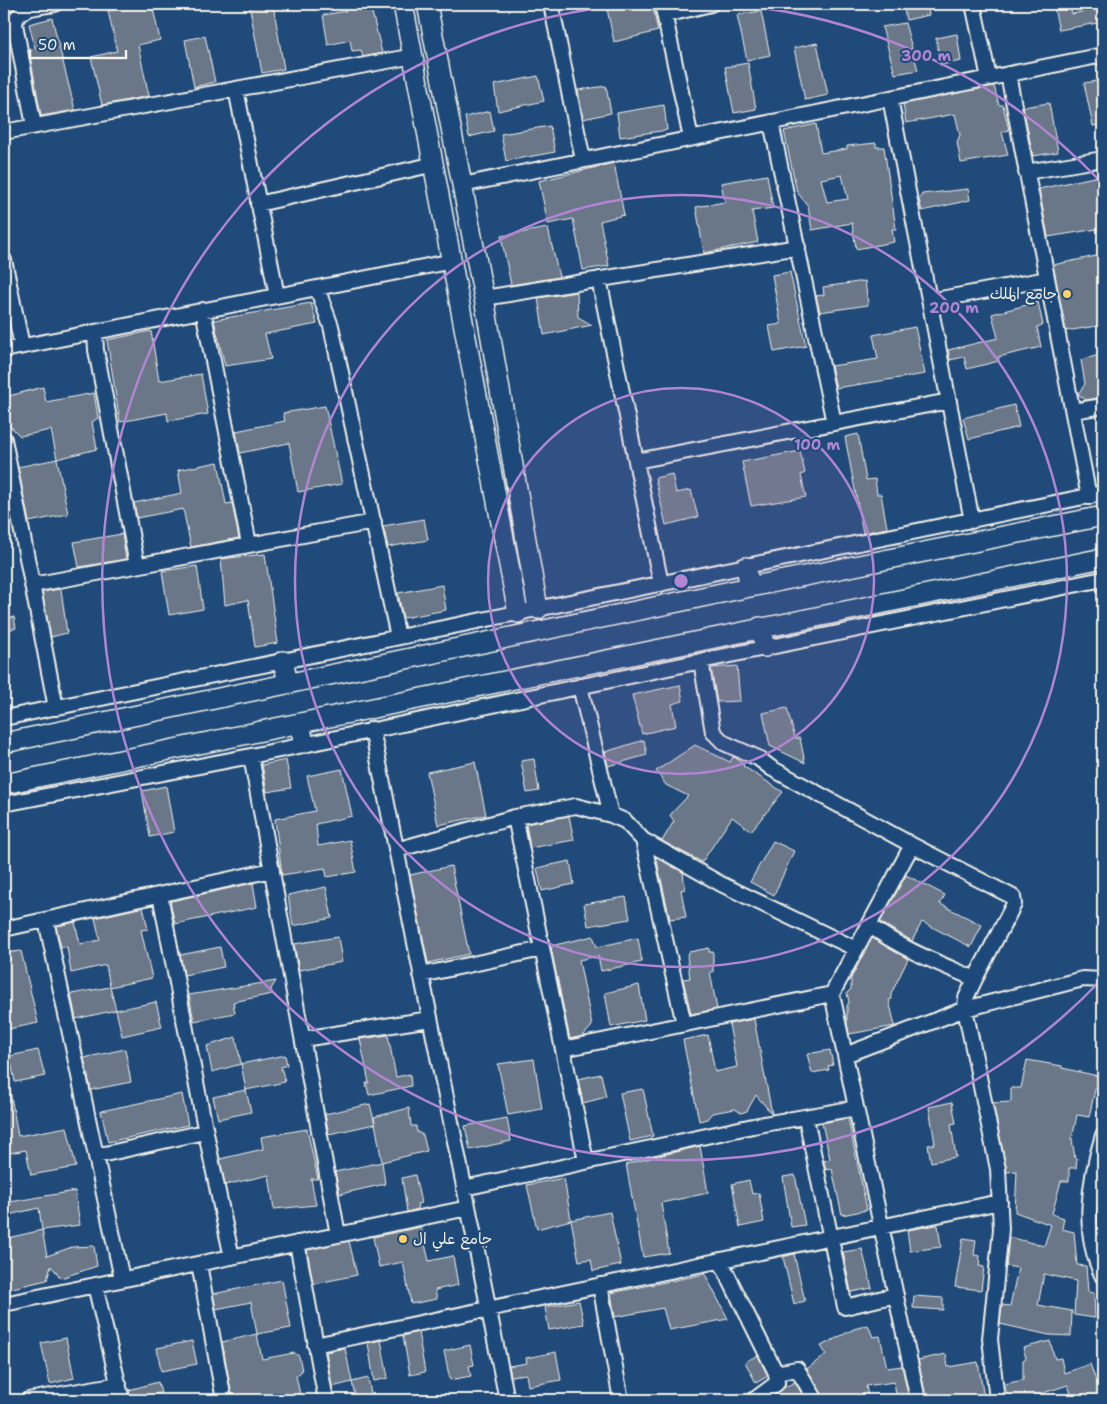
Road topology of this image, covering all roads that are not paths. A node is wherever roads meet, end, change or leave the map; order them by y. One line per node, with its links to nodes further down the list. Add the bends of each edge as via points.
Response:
1 (55, 4): 17 (street, via 21,11 16,17)
2 (403, 4): 9 (main road)
3 (427, 4): 13 (main road)
4 (551, 4): 21 (street)
5 (712, 4): 7 (street)
6 (973, 4): 11 (street)
7 (664, 9): 19 (street)
8 (1103, 54): 10 (street)
9 (414, 56): 12 (street); 14 (main road)
10 (1008, 74): 11 (street); 23 (street)
11 (989, 78): 15 (street)
12 (236, 89): 17 (street); 25 (street)
13 (444, 91): 14 (main road); 24 (main road)
14 (422, 96): 22 (main road)
15 (890, 98): 16 (street); 34 (street)
16 (772, 122): 19 (street); 26 (street)
17 (34, 126): 18 (street)
18 (4, 132)
19 (691, 138): 21 (street)
20 (1103, 159): 23 (street)
21 (582, 160): 24 (street)
22 (435, 164): 25 (street); 28 (main road)
23 (1026, 172): 29 (street)
24 (462, 185): 33 (main road)
25 (258, 204): 32 (street)
26 (798, 247): 30 (street); 42 (street)
27 (4, 260): 37 (street)
28 (453, 261): 31 (street); 59 (main road)
29 (1047, 279): 34 (street); 41 (street)
30 (599, 280): 33 (street); 44 (street)
31 (317, 288): 32 (street); 49 (street, via 330,326)
32 (277, 296): 35 (street)
33 (484, 298): 58 (main road)
34 (930, 301): 39 (street)
35 (203, 310): 36 (street); 50 (street)
36 (95, 332): 37 (street); 52 (street)
37 (22, 346): 38 (street)
38 (4, 350)
39 (949, 401): 42 (street); 48 (street)
40 (1103, 406): 41 (street)
41 (1073, 411): 46 (street)
42 (834, 423): 44 (street)
43 (4, 439): 55 (street)
44 (636, 461): 56 (street)
45 (1103, 494): 46 (street)
46 (1089, 497): 48 (street)
47 (1103, 516): 57 (main road)
48 (972, 521): 53 (street)
49 (374, 522): 50 (street); 61 (street)
50 (250, 544): 52 (street)
51 (1103, 558): 60 (main road)
52 (137, 565): 55 (street)
53 (746, 567): 56 (street); 57 (main road)
54 (1103, 579): 62 (street)
55 (32, 584): 67 (street)
56 (661, 584): 58 (street)
57 (750, 587): 65 (main road)
58 (538, 609): 59 (street)
59 (518, 613): 61 (street)
60 (760, 627): 62 (main road); 69 (main road)
61 (398, 637): 64 (street)
62 (765, 647): 63 (street)
63 (701, 660): 66 (street); 79 (street, via 713,732 724,743 758,758)
64 (283, 661): 65 (main road); 67 (street)
65 (288, 683): 71 (main road)
66 (580, 686): 70 (street); 76 (street)
67 (56, 708): 68 (street)
68 (4, 718)
69 (300, 724): 72 (main road); 74 (main road)
70 (372, 729): 72 (street); 80 (street)
71 (4, 743)
72 (304, 744): 73 (street)
73 (251, 756): 75 (street); 81 (street)
74 (4, 784)
75 (4, 804)
76 (611, 815): 77 (street, via 576,806); 78 (street, via 624,821)
77 (515, 817): 80 (street); 86 (street)
78 (644, 840): 87 (street, via 721,884); 94 (street)
79 (912, 846): 84 (street); 89 (street, via 1014,899)
80 (396, 850): 88 (street)
81 (272, 870): 82 (street); 95 (street)
82 (160, 895): 83 (street); 100 (street)
83 (46, 920): 85 (street); 102 (street)
84 (869, 925): 87 (street); 89 (street, via 916,953)
85 (4, 929)
86 (542, 948): 88 (street); 96 (street)
87 (856, 950): 91 (street)
88 (421, 975): 93 (street)
89 (975, 980): 92 (street)
90 (1103, 980): 92 (street, via 1083,979)
91 (832, 994): 94 (street); 97 (street)
92 (965, 1008): 97 (street); 106 (street, via 998,1169)
93 (430, 1020): 95 (street); 105 (street)
94 (684, 1024): 96 (street)
95 (303, 1039): 109 (street)
96 (563, 1049): 104 (street)
97 (845, 1055): 98 (street)
98 (856, 1108): 99 (street); 108 (street)
99 (806, 1118): 104 (street); 110 (street)
100 (204, 1132): 102 (street); 112 (street)
101 (1103, 1135): 103 (street)
102 (96, 1156): 116 (street)
103 (1100, 1158): 115 (street, via 1088,1209 1092,1247)
104 (586, 1161): 105 (street)
105 (464, 1188): 107 (street)
106 (1000, 1202): 108 (street); 134 (street, via 1001,1229 990,1339)
107 (468, 1208): 109 (street); 121 (street)
108 (881, 1226): 110 (street); 119 (street)
109 (338, 1235): 111 (street)
110 (830, 1237): 113 (street); 119 (street, via 845,1307)
111 (297, 1243): 112 (street); 122 (street)
112 (232, 1257): 114 (street)
113 (720, 1260): 118 (street); 123 (street)
114 (199, 1264): 116 (street); 127 (street)
115 (1103, 1277)
116 (122, 1280): 117 (street)
117 (95, 1285): 120 (street); 124 (street)
118 (600, 1285): 121 (street); 130 (street)
119 (896, 1295): 133 (street)
120 (4, 1304)
121 (488, 1309): 122 (street); 129 (street)
122 (315, 1345): 128 (street)
123 (776, 1373): 131 (street, via 776,1383); 132 (street, via 797,1369)
124 (119, 1384): 125 (street); 126 (street)
125 (28, 1400)
126 (122, 1400)
127 (224, 1400)
128 (326, 1400)
129 (506, 1400)
130 (621, 1400)
131 (754, 1400)
132 (816, 1400)
133 (918, 1400)
134 (997, 1400)

